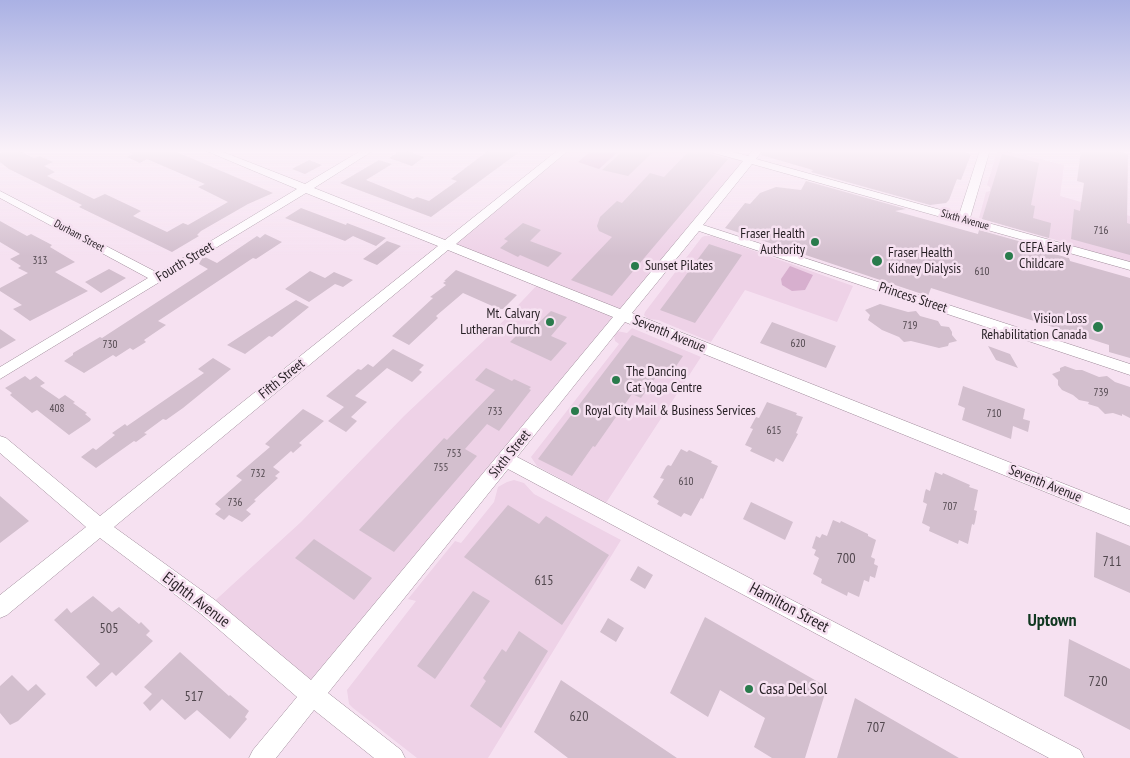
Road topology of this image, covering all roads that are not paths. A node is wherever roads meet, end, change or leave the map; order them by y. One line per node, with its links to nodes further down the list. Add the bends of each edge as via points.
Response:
1 (296, 185): 7 (street, Seventh Avenue)
2 (311, 185): 7 (street, Fourth Street)
3 (520, 185): 11 (street, Fifth Street)
4 (729, 185): 10 (street, Sixth Street)
5 (840, 185): 9 (street, Sixth Avenue)
6 (973, 185): 9 (street)
7 (305, 189): 11 (street, Seventh Avenue); 13 (street, Fourth Street)
8 (0, 194): 13 (street, Durham Street)
9 (963, 220): 12 (street, Sixth Avenue)
10 (696, 226): 14 (street, Sixth Street); 15 (street, Princess Street)
11 (447, 245): 14 (street, Seventh Avenue); 20 (street, Fifth Street)
12 (1130, 266)
13 (158, 278): 16 (street, Fourth Street)
14 (623, 316): 18 (street, Sixth Street); 19 (street, Seventh Avenue)
15 (1130, 370)
16 (0, 374)
17 (0, 444): 20 (street, Eighth Avenue)
18 (505, 459): 22 (street, Sixth Street); 25 (street, Hamilton Street)
19 (1130, 518)
20 (100, 527): 21 (street, Fifth Street); 22 (street, Eighth Avenue, via 208,607)
21 (0, 608)
22 (312, 695): 23 (street, Sixth Street); 24 (street, Eighth Avenue)
23 (261, 758)
24 (392, 758)
25 (1072, 758)

